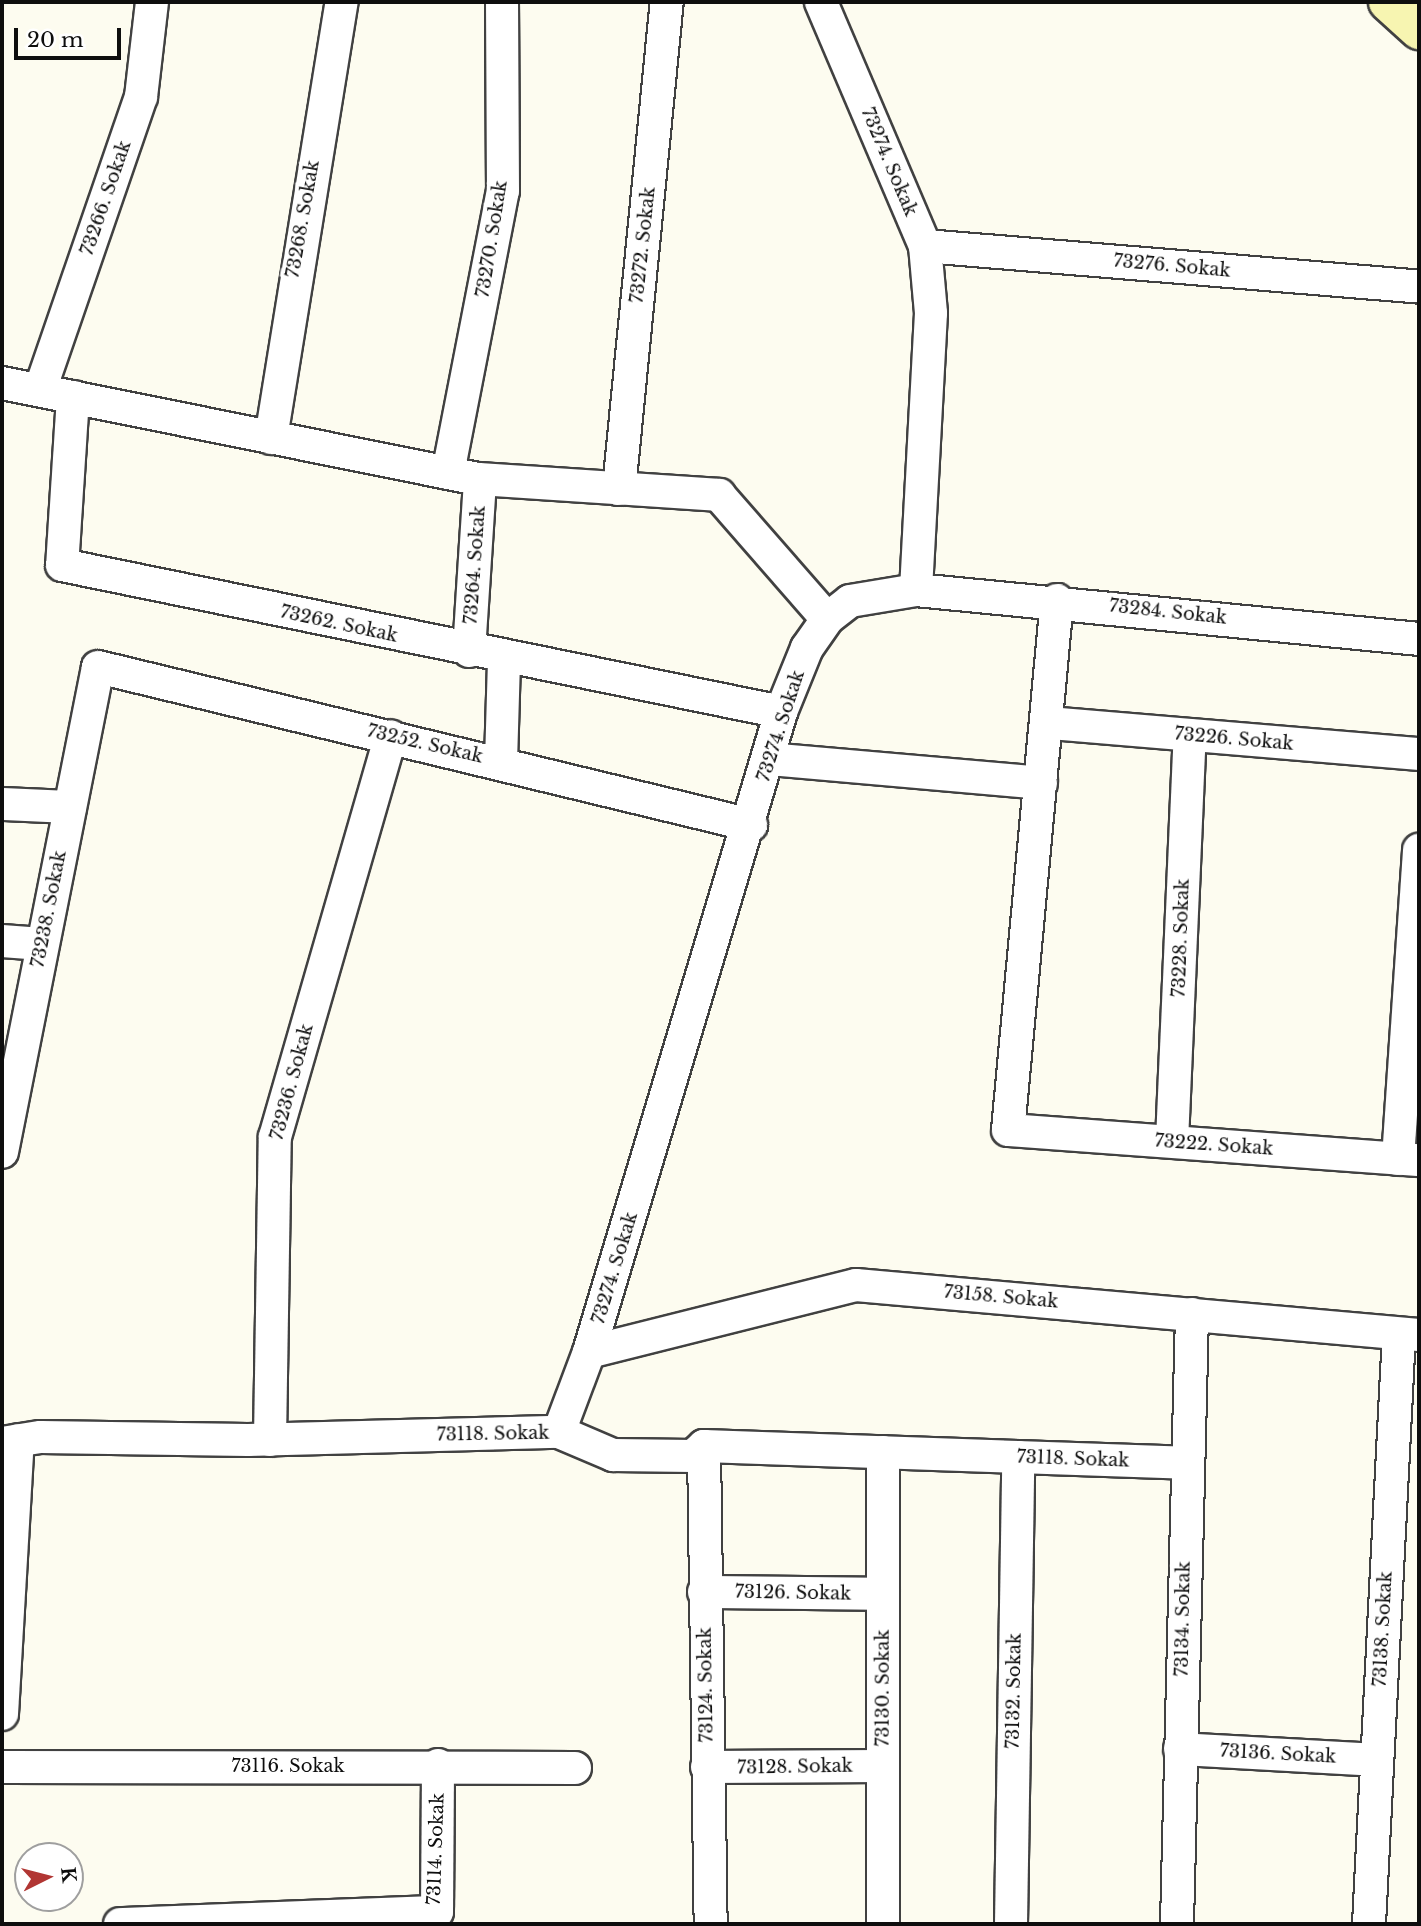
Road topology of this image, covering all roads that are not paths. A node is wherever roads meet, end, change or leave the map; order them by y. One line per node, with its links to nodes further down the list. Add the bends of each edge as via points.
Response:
1 (152, 2): 11 (street, 73266. Sokak, via 141,97)
2 (342, 2): 13 (street, 73268. Sokak)
3 (502, 2): 14 (street, 73270. Sokak, via 503,191)
4 (667, 2): 16 (street, 73272. Sokak)
5 (821, 2): 8 (street, 73274. Sokak)
6 (1388, 2): 7 (main road)
7 (1419, 30)
8 (925, 246): 9 (street, 73276. Sokak); 17 (street, 73274. Sokak, via 931,313)
9 (1419, 286)
10 (2, 383): 11 (street)
11 (40, 390): 12 (street)
12 (74, 397): 13 (street); 21 (street, 73262. Sokak, via 62,565)
13 (271, 438): 14 (street)
14 (448, 473): 15 (street)
15 (480, 479): 16 (street); 21 (street, 73264. Sokak)
16 (619, 489): 19 (street, via 719,495)
17 (916, 590): 18 (street, 73284. Sokak); 19 (street, 73274. Sokak, via 850,601)
18 (1057, 600): 20 (street, 73284. Sokak); 25 (street)
19 (827, 619): 24 (street, 73274. Sokak, via 807,648)
20 (1419, 639)
21 (469, 651): 22 (street, 73262. Sokak)
22 (504, 660): 24 (street, 73262. Sokak); 30 (street)
23 (98, 667): 27 (street, 73252. Sokak); 33 (street, 73238. Sokak)
24 (781, 712): 29 (street, 73274. Sokak)
25 (1049, 723): 26 (street, 73226. Sokak); 31 (street)
26 (1190, 735): 28 (street, 73226. Sokak); 39 (street, 73228. Sokak)
27 (391, 736): 30 (street, 73252. Sokak); 45 (street, 73236. Sokak, via 275,1137)
28 (1419, 754)
29 (769, 759): 31 (street); 34 (street, 73274. Sokak)
30 (501, 762): 34 (street, 73252. Sokak)
31 (1041, 783): 39 (street, 73222. Sokak, via 1008,1130)
32 (2, 804): 33 (street)
33 (69, 807): 37 (street, 73238. Sokak)
34 (751, 825): 43 (street, 73274. Sokak)
35 (1419, 850): 40 (street)
36 (2, 941): 37 (street)
37 (42, 944): 38 (street, 73238. Sokak)
38 (3, 1137)
39 (1172, 1141): 40 (street, 73222. Sokak)
40 (1408, 1159)
41 (1192, 1314): 42 (street, 73158. Sokak); 43 (street, 73158. Sokak, via 856,1285); 50 (street, 73134. Sokak)
42 (1409, 1335): 55 (street, 73138. Sokak)
43 (589, 1352): 44 (street, 73274. Sokak)
44 (558, 1432): 45 (street, 73118. Sokak); 47 (street, 73118. Sokak, via 613,1455 693,1456)
45 (270, 1440): 46 (street, 73118. Sokak)
46 (10, 1442): 53 (street)
47 (704, 1447): 48 (street, 73118. Sokak); 51 (street, 73124. Sokak)
48 (883, 1452): 49 (street, 73118. Sokak); 52 (street, 73130. Sokak)
49 (1018, 1457): 50 (street, 73118. Sokak); 66 (street, 73132. Sokak)
50 (1186, 1463): 54 (street, 73134. Sokak)
51 (704, 1592): 52 (street, 73126. Sokak); 60 (street, 73124. Sokak)
52 (883, 1594): 57 (street, 73130. Sokak)
53 (2, 1714)
54 (1180, 1749): 55 (street, 73136. Sokak); 67 (street, 73134. Sokak)
55 (1376, 1760): 68 (street, 73138. Sokak)
56 (438, 1765): 58 (street, 73116. Sokak); 59 (street, 73116. Sokak); 61 (street, 73114. Sokak, via 437,1912)
57 (883, 1766): 60 (street, 73128. Sokak); 65 (street, 73130. Sokak)
58 (2, 1767)
59 (575, 1768)
60 (707, 1768): 64 (street, 73124. Sokak)
61 (407, 1919): 62 (street, 73114. Sokak)
62 (296, 1922): 63 (street, 73114. Sokak)
63 (120, 1924)
64 (710, 1924)
65 (883, 1924)
66 (1010, 1924)
67 (1177, 1924)
68 (1369, 1924)

